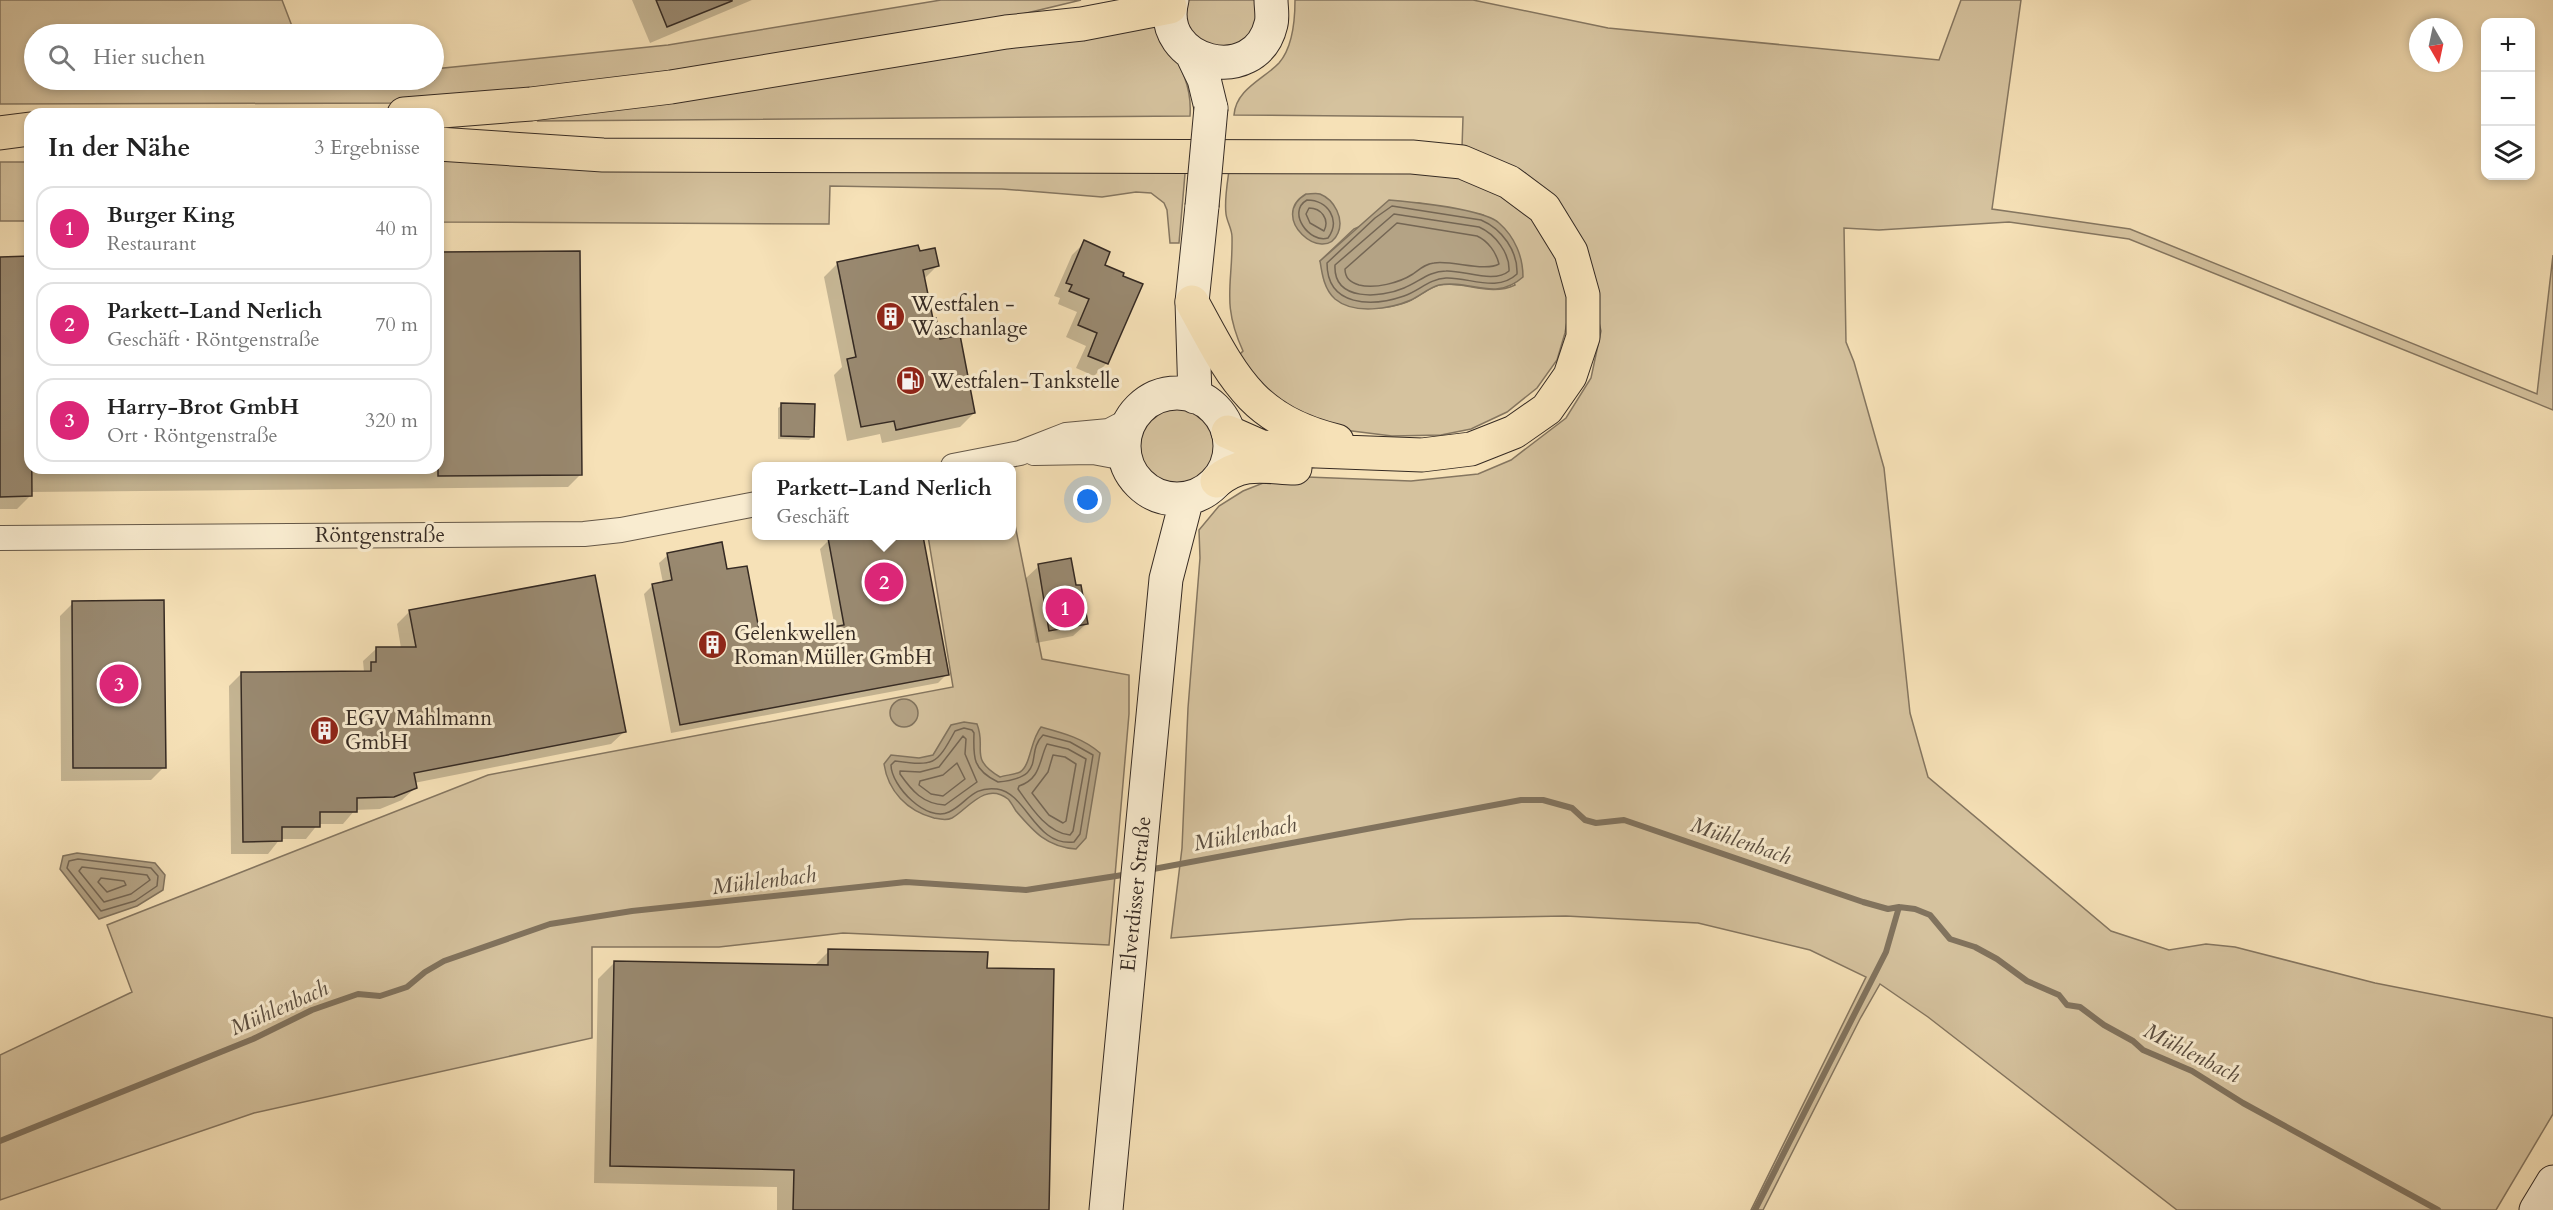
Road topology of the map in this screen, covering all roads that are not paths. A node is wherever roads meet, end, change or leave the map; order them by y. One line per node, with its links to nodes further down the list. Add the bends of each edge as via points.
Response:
1 (1109, 0): 4 (main road)
2 (1271, 0): 6 (main road, via 1271,24 1262,44)
3 (1171, 4): 4 (main road, via 1082,24); 5 (main road, via 1172,26 1180,43)
4 (1006, 32): 8 (main road, via 672,87)
5 (1192, 54): 6 (main road, via 1209,62); 7 (main road, via 1204,79)
6 (1236, 61): 7 (main road, via 1221,80)
7 (1211, 108): 13 (main road, bridge)
8 (444, 111)
9 (24, 130): 10 (main road)
10 (0, 135): 11 (main road)
11 (24, 137)
12 (444, 144): 19 (main road, via 603,155 1290,156 1412,157 1462,162 1509,182 1544,208 1571,252 1583,295 1583,336 1570,376 1547,409 1514,432 1471,449)
13 (1192, 302): 15 (main road); 19 (main road, via 1223,359 1266,411 1317,436)
14 (1598, 344): 22 (main road, via 1578,391 1562,414 1524,446 1502,458 1451,472 1417,475 1240,467)
15 (1180, 396): 16 (main road, via 1143,405); 17 (main road, via 1214,409)
16 (1130, 420): 18 (street, via 1109,431 1066,435); 20 (main road, via 1125,435)
17 (1228, 432): 19 (main road, via 1262,447); 22 (main road, via 1227,464)
18 (1020, 453): 20 (street, via 1093,452); 21 (street)
19 (1403, 456)
20 (1125, 458): 23 (main road, via 1131,474)
21 (974, 462)
22 (1217, 481): 24 (main road, via 1199,495)
23 (1151, 493): 24 (main road, via 1168,499); 27 (main road, Elverdisser Straße)
24 (1187, 498): 27 (main road, Elverdisser Straße)
25 (752, 505): 26 (street, Röntgenstraße, via 584,534)
26 (0, 538)
27 (1166, 579): 29 (main road, Elverdisser Straße)
28 (2553, 1182): 30 (main road)
29 (1106, 1210)
30 (2536, 1210)

